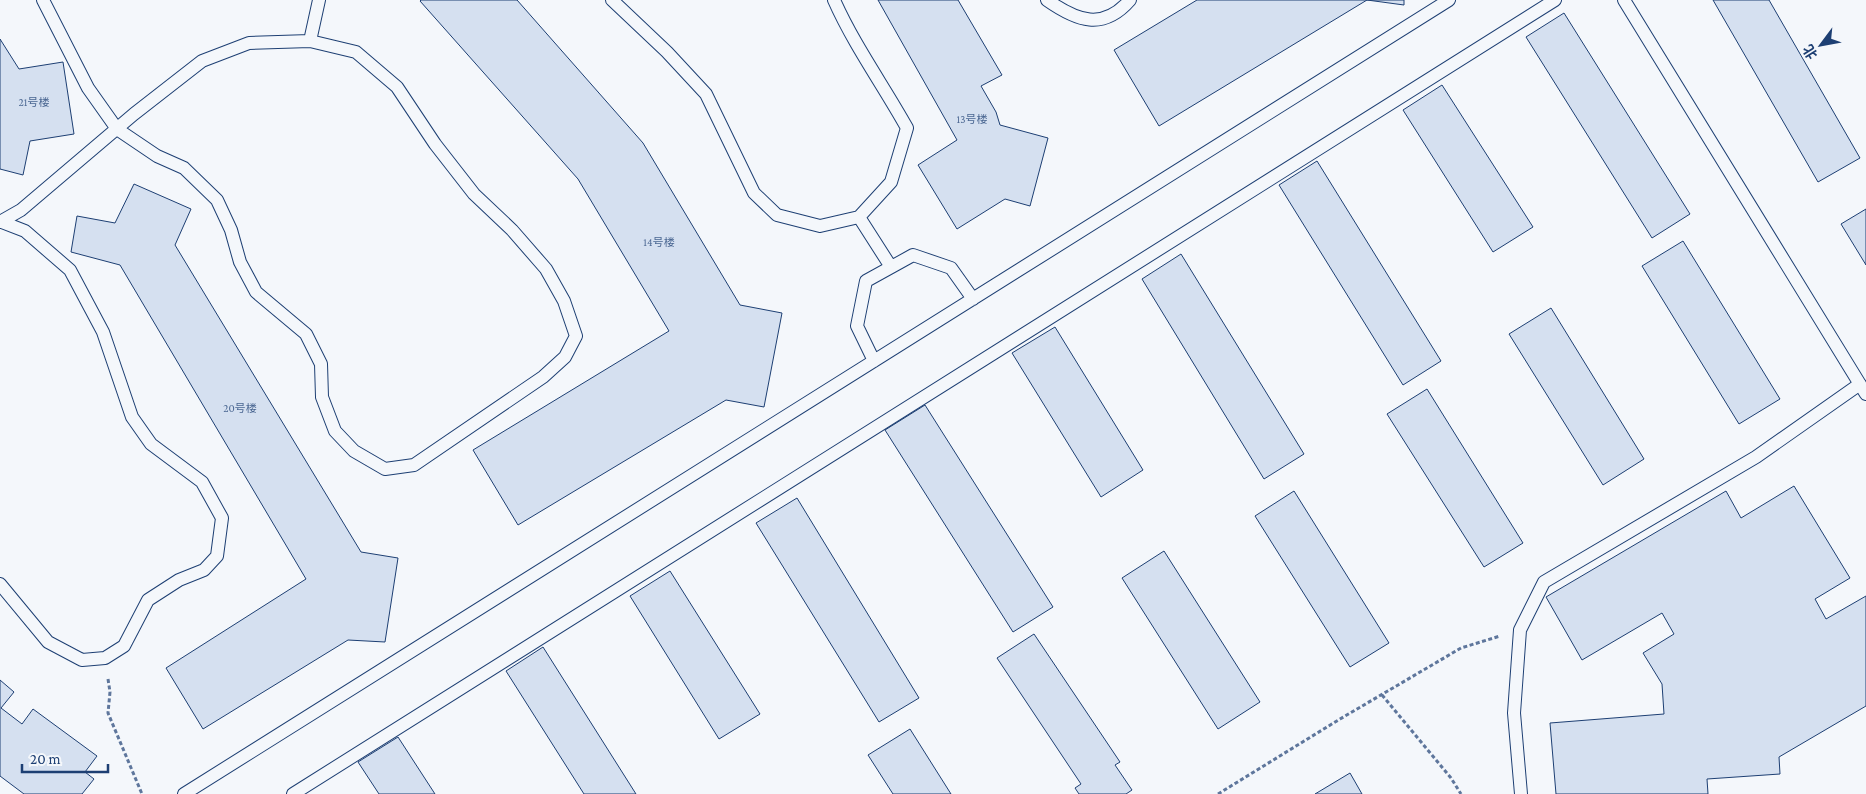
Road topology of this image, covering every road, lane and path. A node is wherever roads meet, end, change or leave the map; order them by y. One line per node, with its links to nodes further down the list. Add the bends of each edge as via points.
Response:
1 (43, 0): 11 (lane, via 88,88)
2 (319, 0): 10 (lane)
3 (612, 0): 12 (lane, via 706,94 754,193 777,215 820,226)
4 (834, 0): 12 (lane, via 847,29 907,128 892,182)
5 (1047, 0): 6 (lane, via 1066,13 1092,21 1119,12)
6 (1130, 0)
7 (1449, 0): 15 (lane)
8 (1555, 0): 24 (lane)
9 (1624, 0): 17 (lane)
10 (310, 41): 11 (lane, via 249,43 202,61); 11 (lane, via 356,52 397,88 474,194 546,269 564,300 576,336 565,357 543,377 414,465 385,469 354,451 335,431 322,397 320,364 306,334 256,292 240,262 231,230 216,200 184,168 157,156)
11 (117, 130): 13 (lane)
12 (859, 217): 14 (lane)
13 (1, 222): 20 (lane, via 25,231 70,270 103,332 132,417 151,444 202,482 222,518 217,556 204,570 179,580 148,600 124,646)
14 (891, 267): 15 (lane, via 912,255 951,268); 16 (lane, via 866,281 857,326)
15 (973, 299): 16 (lane)
16 (874, 361): 23 (lane)
17 (1863, 389): 19 (lane, via 1756,457 1544,582)
18 (0, 584): 20 (lane, via 48,642 82,660)
19 (1520, 630): 21 (path, via 1461,648); 27 (lane, via 1514,713)
20 (106, 658): 22 (path, via 110,692 108,713)
21 (1382, 694): 25 (path); 26 (path)
22 (142, 794)
23 (184, 794)
24 (294, 794)
25 (1218, 794)
26 (1461, 794)
27 (1521, 794)

